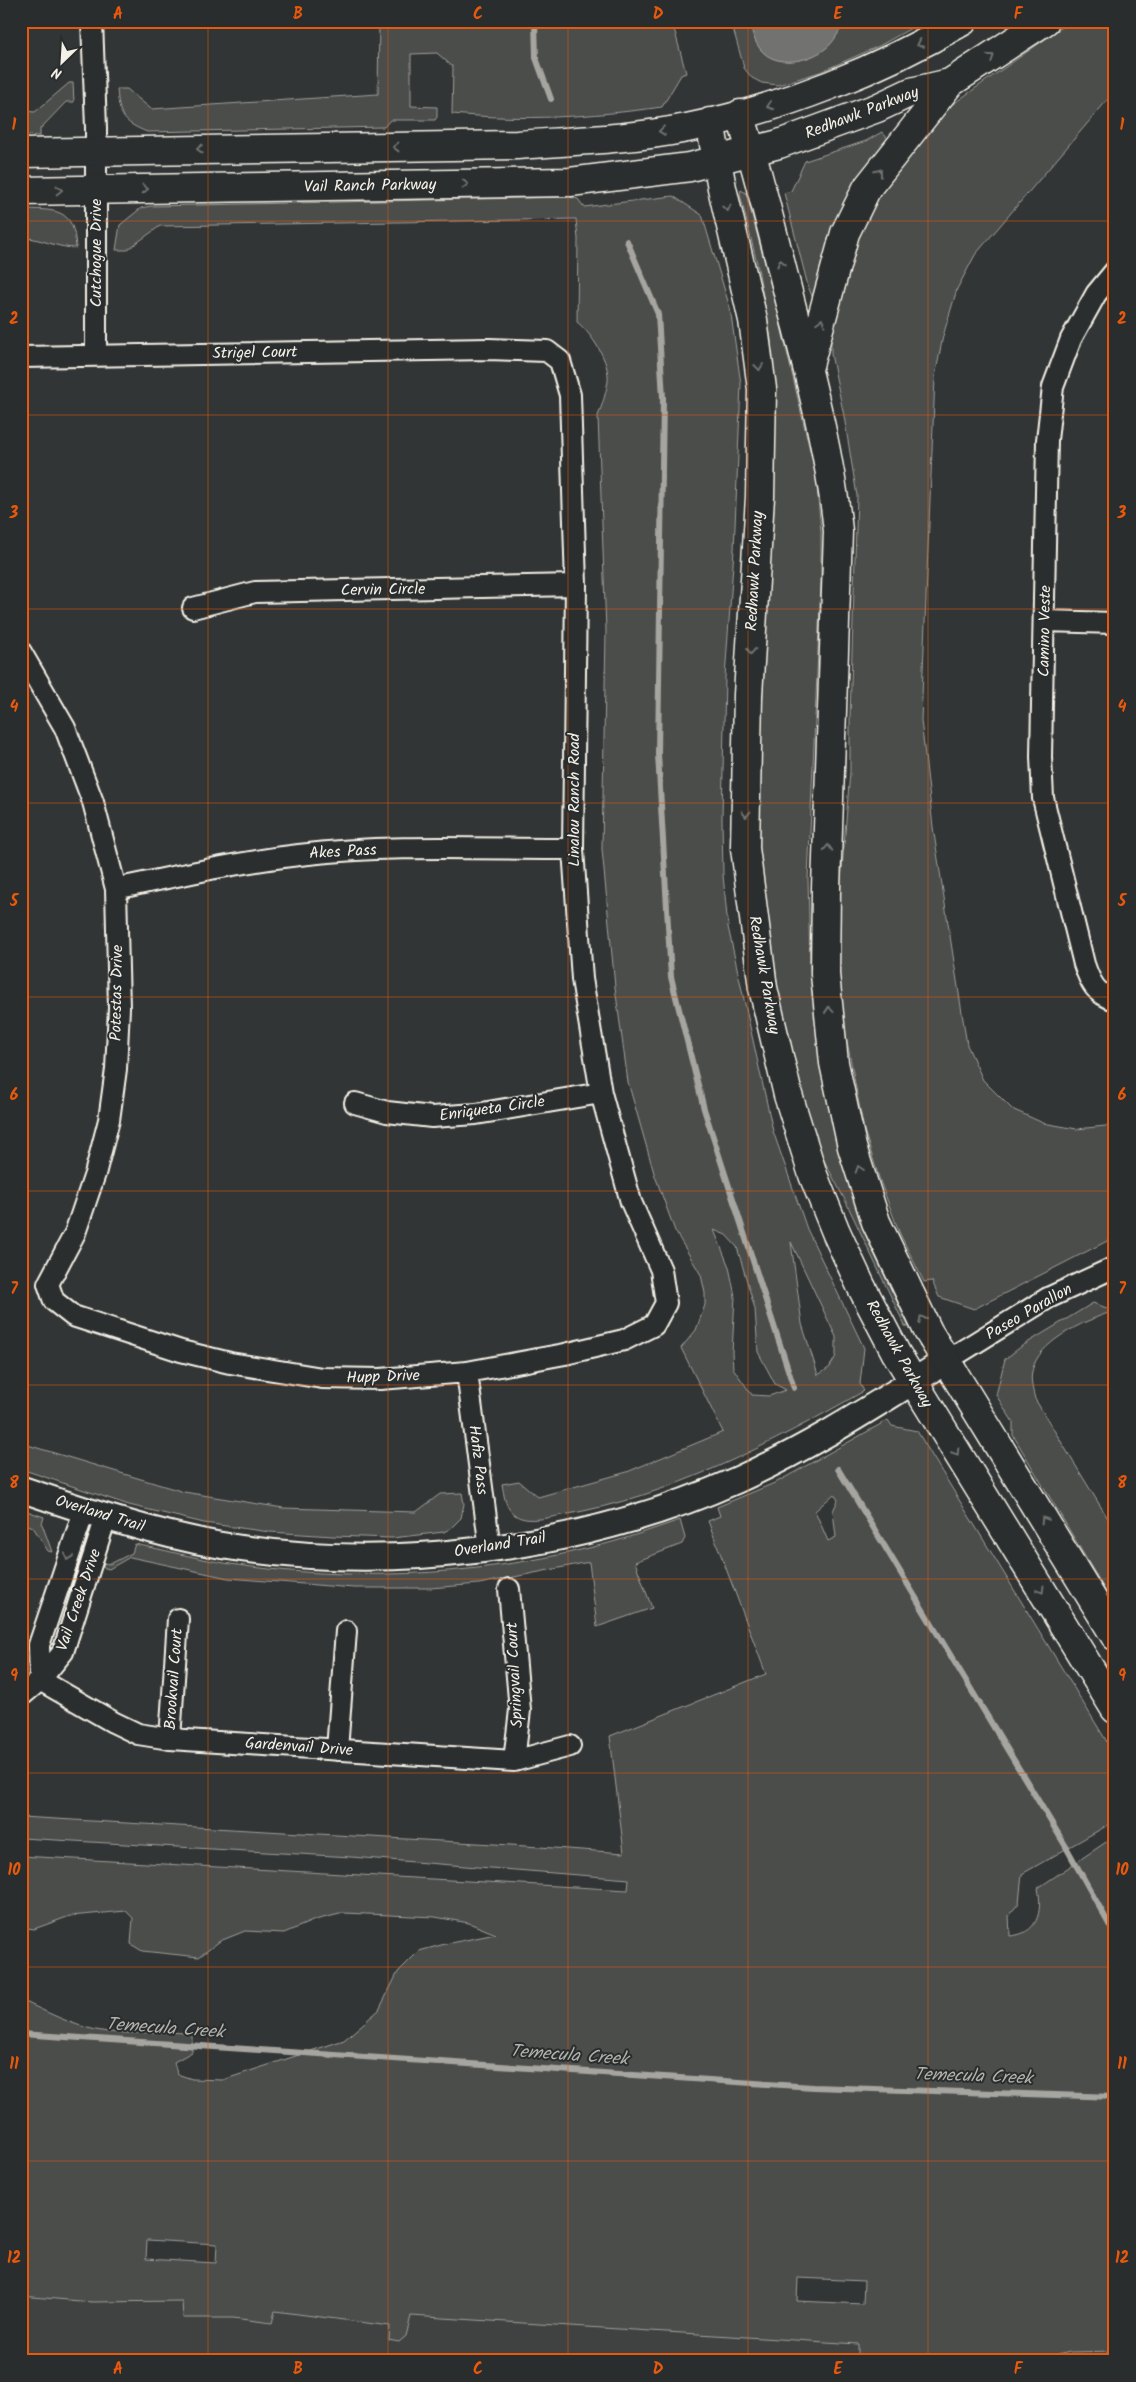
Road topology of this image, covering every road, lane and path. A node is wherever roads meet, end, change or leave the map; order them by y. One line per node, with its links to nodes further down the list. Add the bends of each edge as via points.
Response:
1 (92, 21): 8 (street, Cutchogue Drive)
2 (963, 21): 5 (main road, one-way to 5, via 868,69 769,107)
3 (1045, 21): 4 (main road, Redhawk Parkway, one-way to 3)
4 (950, 83): 7 (main road, Redhawk Parkway, via 911,92 780,144); 17 (main road, one-way to 4, via 845,233 867,188)
5 (740, 114): 6 (main road); 7 (main road)
6 (710, 122): 8 (main road, one-way to 8, via 579,142); 10 (main road, Redhawk Parkway)
7 (752, 151): 10 (main road, Redhawk Parkway); 17 (main road, one-way to 7)
8 (96, 152): 9 (main road); 11 (street, Cutchogue Drive)
9 (21, 153)
10 (717, 160): 11 (main road, Vail Ranch Parkway, one-way to 10, via 570,182 690,167); 33 (main road, Redhawk Parkway, one-way to 33, via 753,320 762,390 760,497 748,695 745,848 763,988 788,1095 813,1175 861,1286)
11 (96, 190): 12 (main road, Vail Ranch Parkway, one-way to 11); 15 (street, Cutchogue Drive)
12 (21, 191)
13 (1115, 271): 20 (street, Camino Veste, via 1096,294 1070,339 1053,387 1047,440)
14 (489, 349): 15 (street, Strigel Court); 18 (street, Linalou Ranch Road, via 547,351 560,361 567,376)
15 (96, 355): 16 (street, Strigel Court)
16 (21, 357)
17 (808, 369): 31 (main road, one-way to 17, via 928,1331 876,1222 852,1147 834,1063 826,974 826,916 838,531 834,484)
18 (576, 585): 19 (street, Cervin Circle, via 255,592); 23 (street, Linalou Ranch Road)
19 (193, 608)
20 (1045, 621): 21 (street); 25 (street, Camino Veste, via 1043,798 1084,964 1091,984)
21 (1115, 624)
22 (21, 652): 24 (street, Potestas Drive, via 65,728 93,802)
23 (573, 849): 24 (street, Akes Pass, via 390,850 301,855 218,867); 26 (street, Linalou Ranch Road, via 582,979)
24 (116, 889): 30 (street, Potestas Drive, via 119,1008 109,1120 75,1233 48,1284 54,1301 73,1316)
25 (1109, 998)
26 (601, 1093): 27 (street, Enriqueta Circle, via 476,1114 432,1117 387,1112); 29 (street, Linalou Ranch Road, via 631,1202 662,1270)
27 (355, 1103)
28 (1115, 1266): 31 (street, Paseo Parallon, via 1048,1298)
29 (666, 1303): 32 (street, Hupp Drive, via 654,1324 624,1340)
30 (88, 1321): 32 (street, Hupp Drive, via 181,1351 322,1378)
31 (946, 1361): 33 (street, Overland Trail); 40 (main road, one-way to 31)
32 (467, 1372): 36 (street, Hafiz Pass)
33 (913, 1382): 36 (street, Overland Trail, via 774,1462 689,1499 583,1531); 43 (main road, Redhawk Parkway, one-way to 43)
34 (21, 1489): 35 (street, Overland Trail)
35 (95, 1514): 36 (street, Overland Trail, via 218,1544 277,1553 374,1557); 41 (street, Vail Creek Drive, via 39,1645)
36 (490, 1548)
37 (509, 1589): 47 (street, Springvail Court, via 520,1710)
38 (178, 1619): 44 (street, Brookvail Court)
39 (346, 1631): 46 (street)
40 (1115, 1636)
41 (40, 1680): 42 (street); 44 (street, Gardenvail Drive, via 138,1734)
42 (21, 1696)
43 (1115, 1710)
44 (170, 1739): 46 (street, Gardenvail Drive)
45 (570, 1746): 47 (street, Gardenvail Drive)
46 (337, 1750): 47 (street, Gardenvail Drive)
47 (514, 1761)

